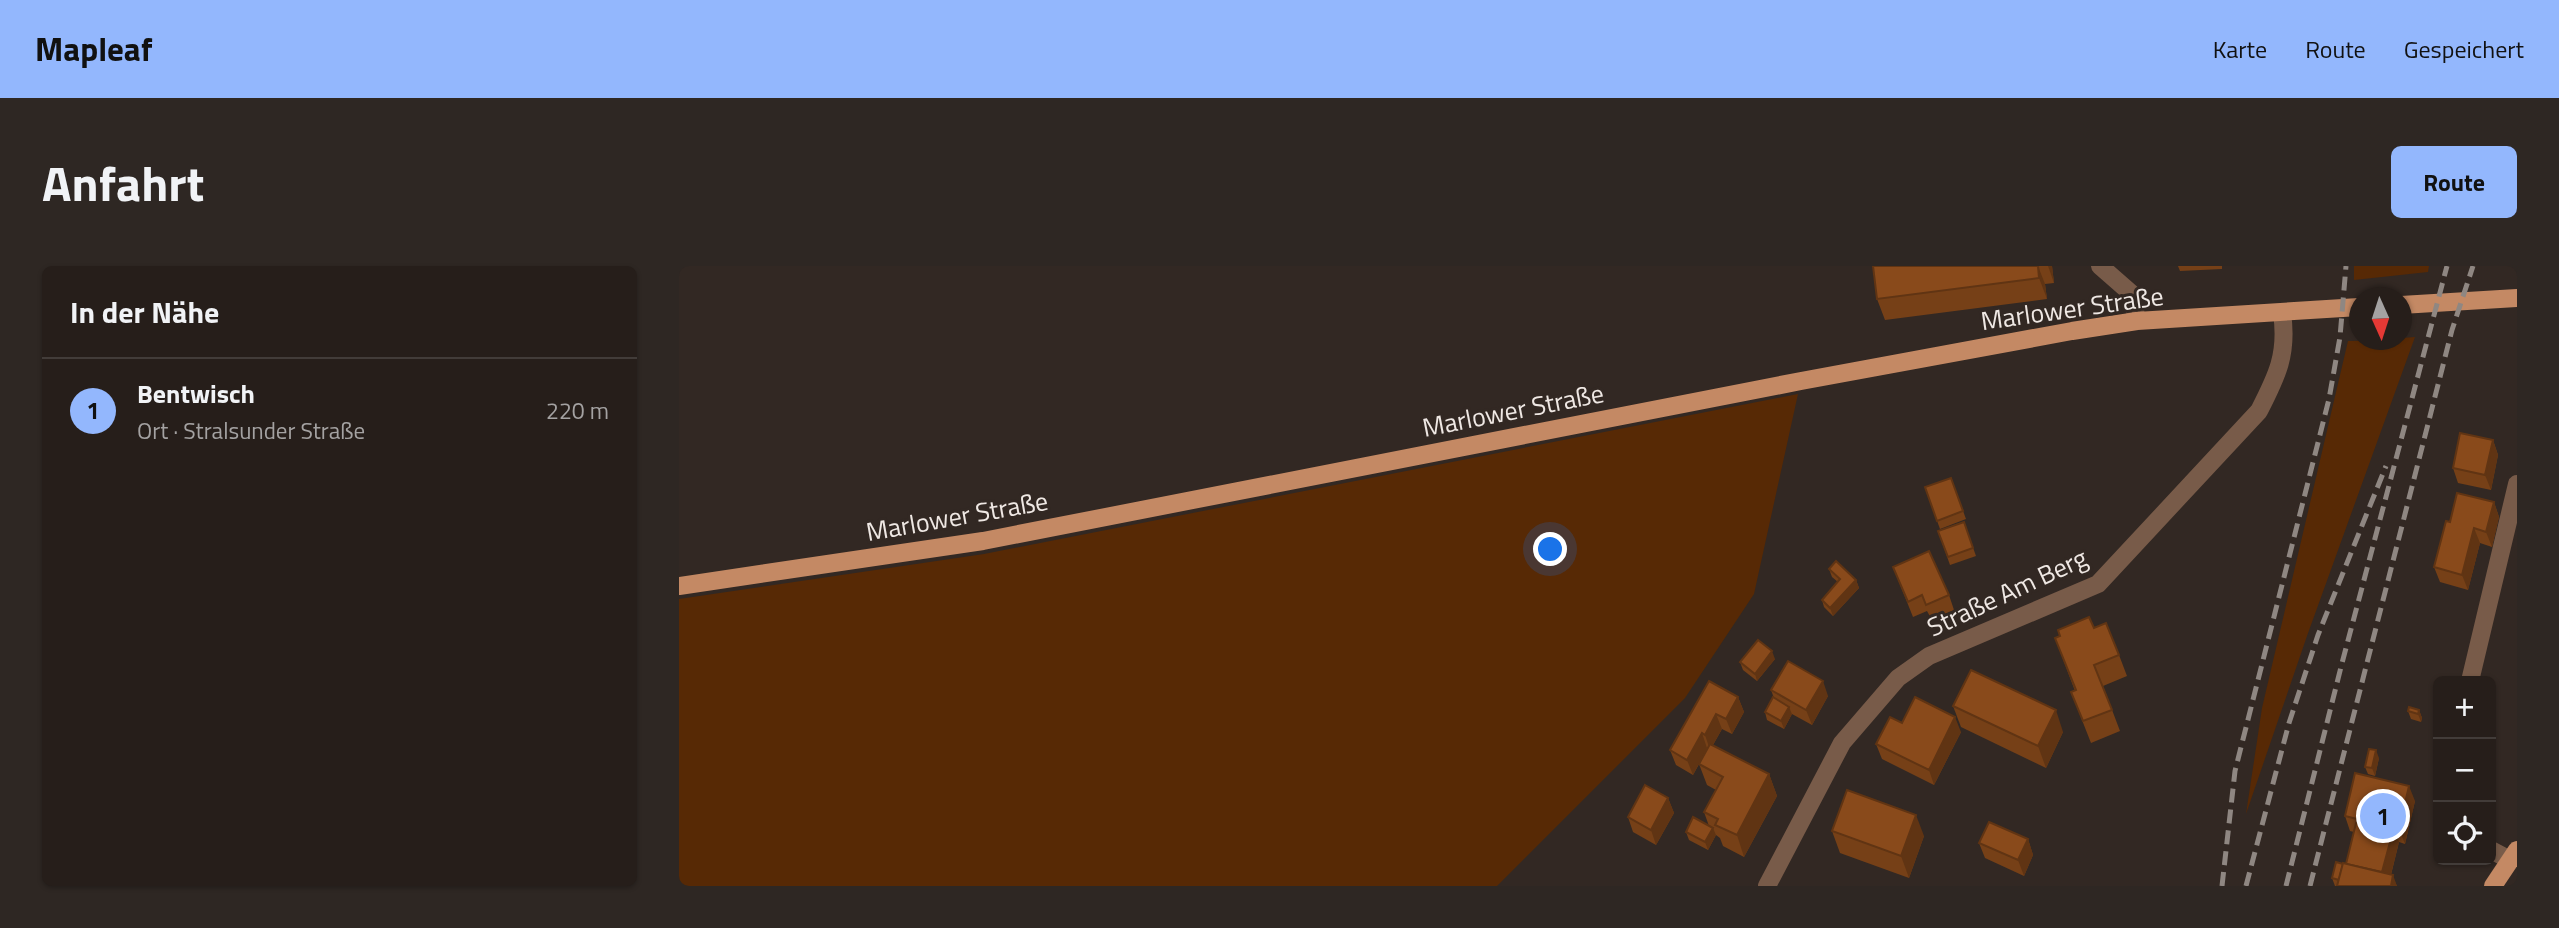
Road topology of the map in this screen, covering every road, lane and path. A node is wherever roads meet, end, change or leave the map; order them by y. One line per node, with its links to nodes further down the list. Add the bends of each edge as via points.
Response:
1 (2100, 266): 6 (street, via 2132,294)
2 (2517, 298): 3 (main road)
3 (2412, 303)
4 (2349, 308): 5 (main road, Marlower Straße)
5 (2281, 313): 6 (main road, Marlower Straße); 11 (street, Straße Am Berg, via 2285,337 2279,368 2259,411 2098,584 1929,656 1898,678 1842,743)
6 (2137, 321): 8 (main road, Marlower Straße, via 1815,378 983,541)
7 (2517, 484): 9 (street)
8 (679, 586)
9 (2471, 676)
10 (2513, 855): 12 (main road)
11 (1767, 886)
12 (2493, 886)

